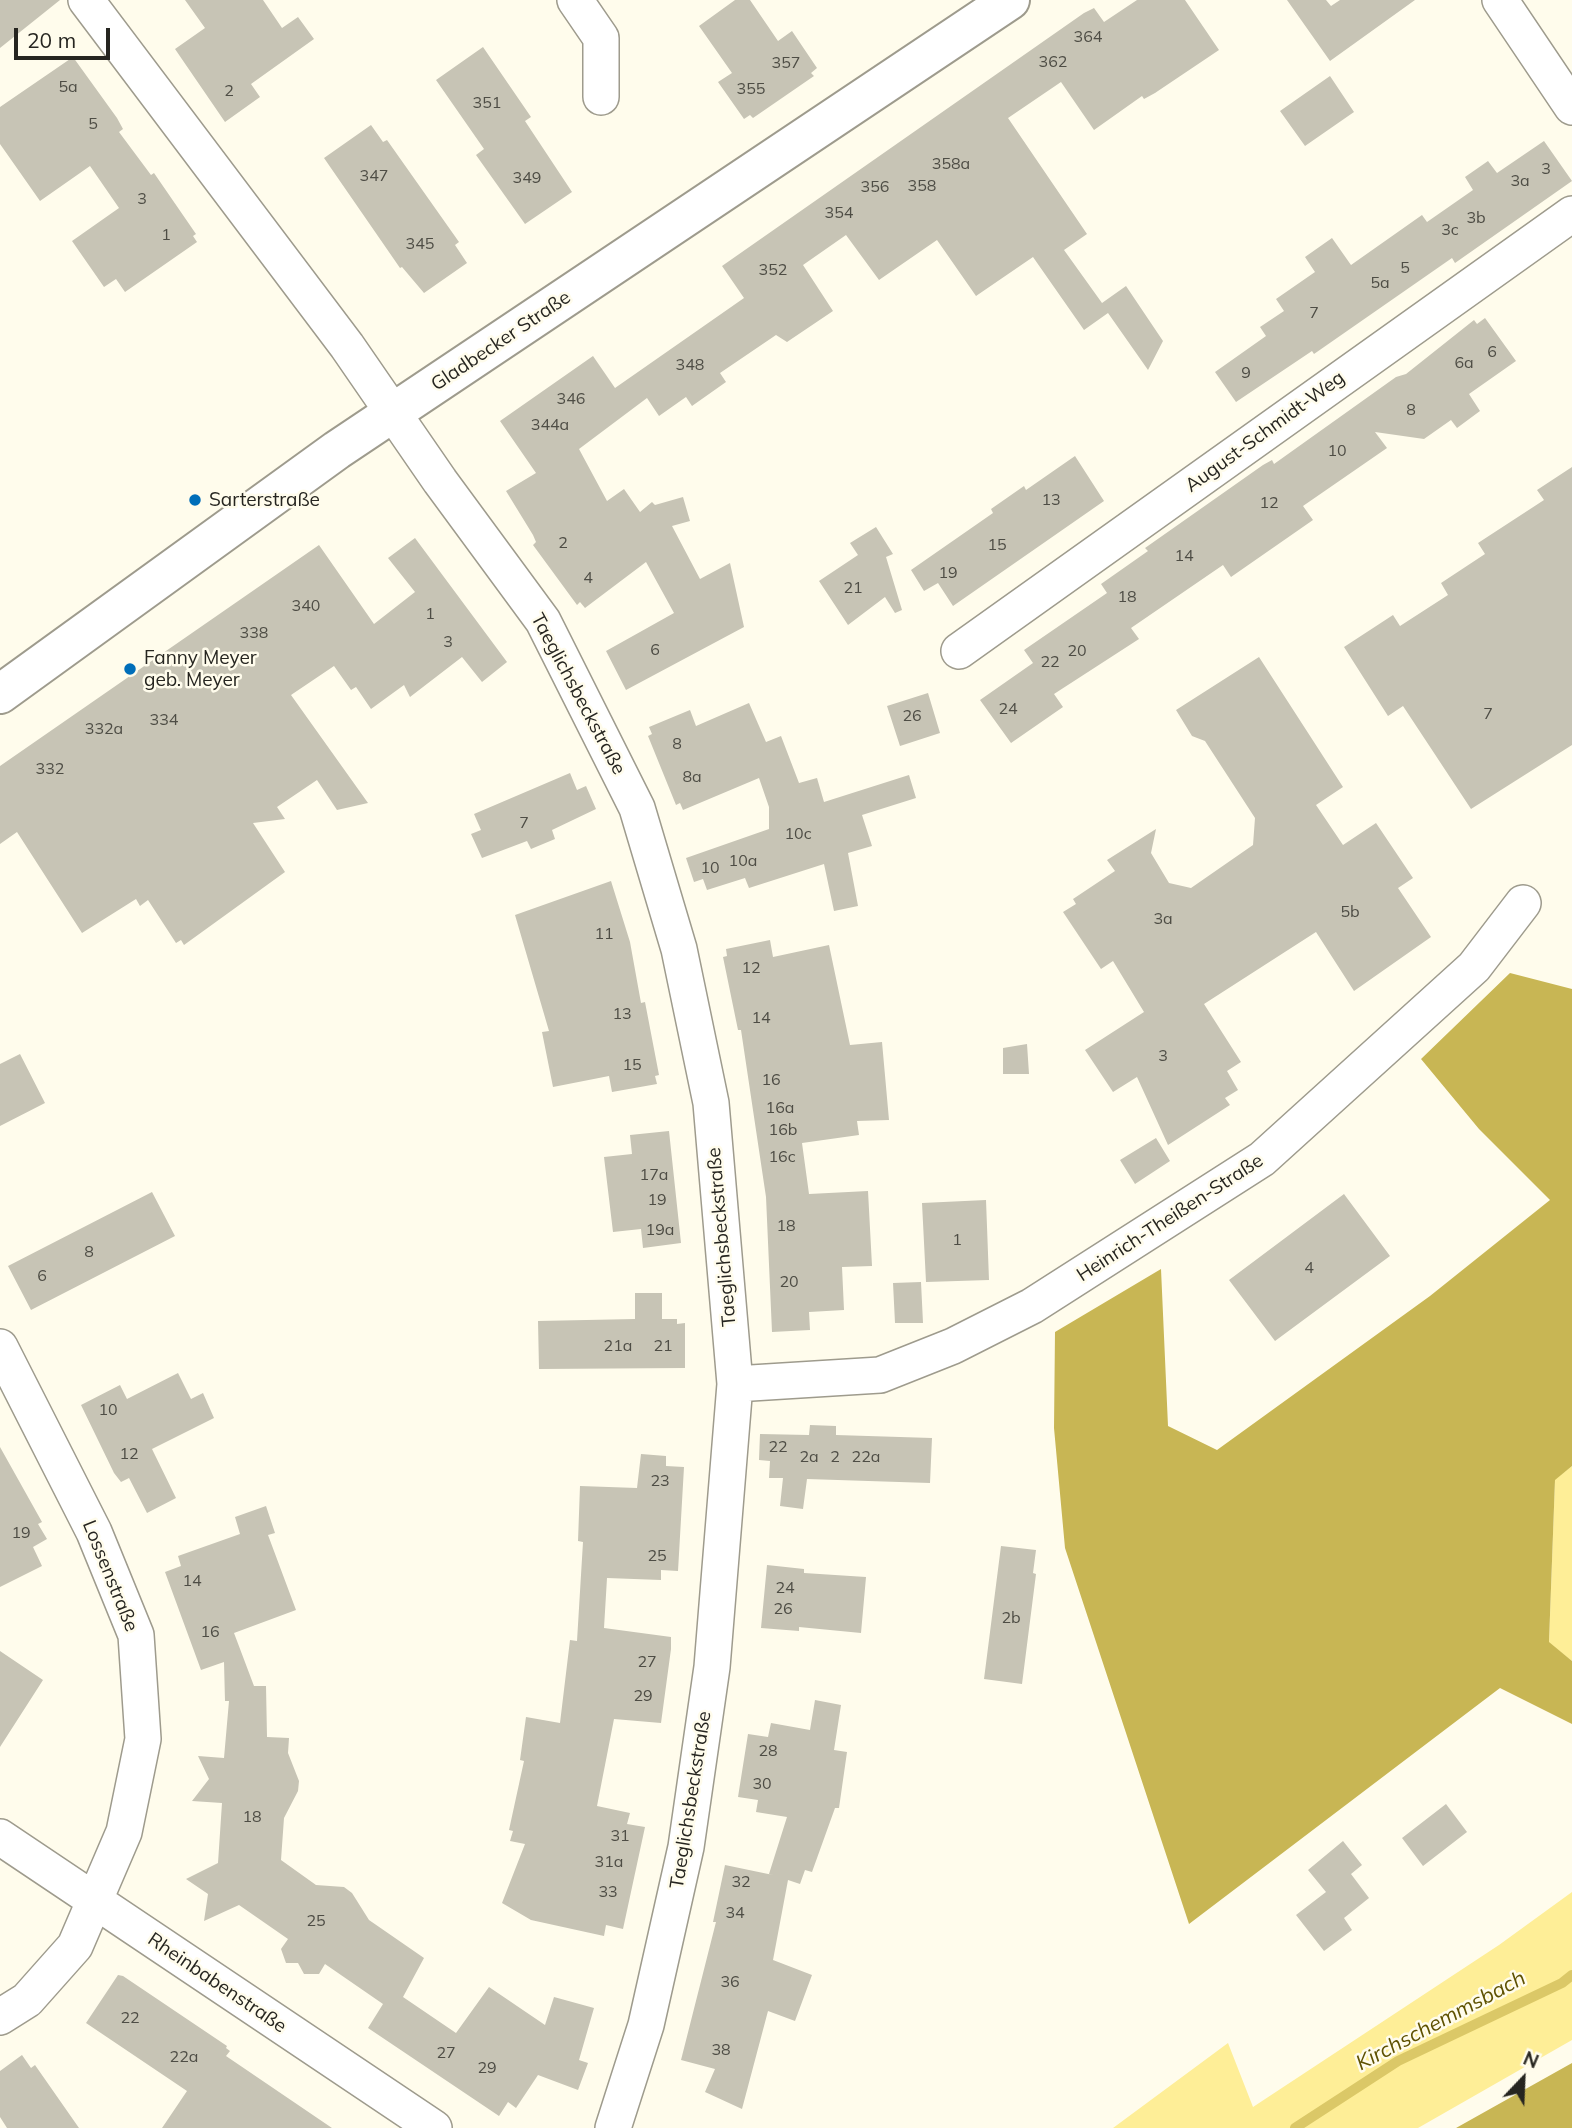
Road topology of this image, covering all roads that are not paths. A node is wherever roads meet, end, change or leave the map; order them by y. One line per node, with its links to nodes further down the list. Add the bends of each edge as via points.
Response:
1 (86, 0): 8 (street)
2 (575, 0): 5 (street, via 601,38)
3 (1010, 0): 8 (main road, Gladbecker Straße)
4 (1500, 0): 6 (street)
5 (601, 97)
6 (1572, 107)
7 (1572, 214): 9 (street, August-Schmidt-Weg)
8 (394, 412): 10 (main road, Gladbecker Straße, via 230,525); 13 (street, Taeglichsbeckstraße, via 543,621 637,808 679,949 711,1102)
9 (959, 651)
10 (0, 694)
11 (1522, 903): 13 (street, Heinrich-Theißen-Straße, via 1474,968 1262,1158 1032,1306 880,1376)
12 (0, 1347): 15 (street, Lossenstraße, via 94,1532 136,1635 143,1739 124,1832)
13 (735, 1384): 18 (street, Taeglichsbeckstraße, via 712,1667 686,1847 646,2025)
14 (0, 1837): 15 (street, Rheinbabenstraße)
15 (94, 1901): 16 (street, Lossenstraße, via 75,1946 27,2000); 17 (street, Rheinbabenstraße)
16 (0, 2017)
17 (435, 2128)
18 (613, 2128)

